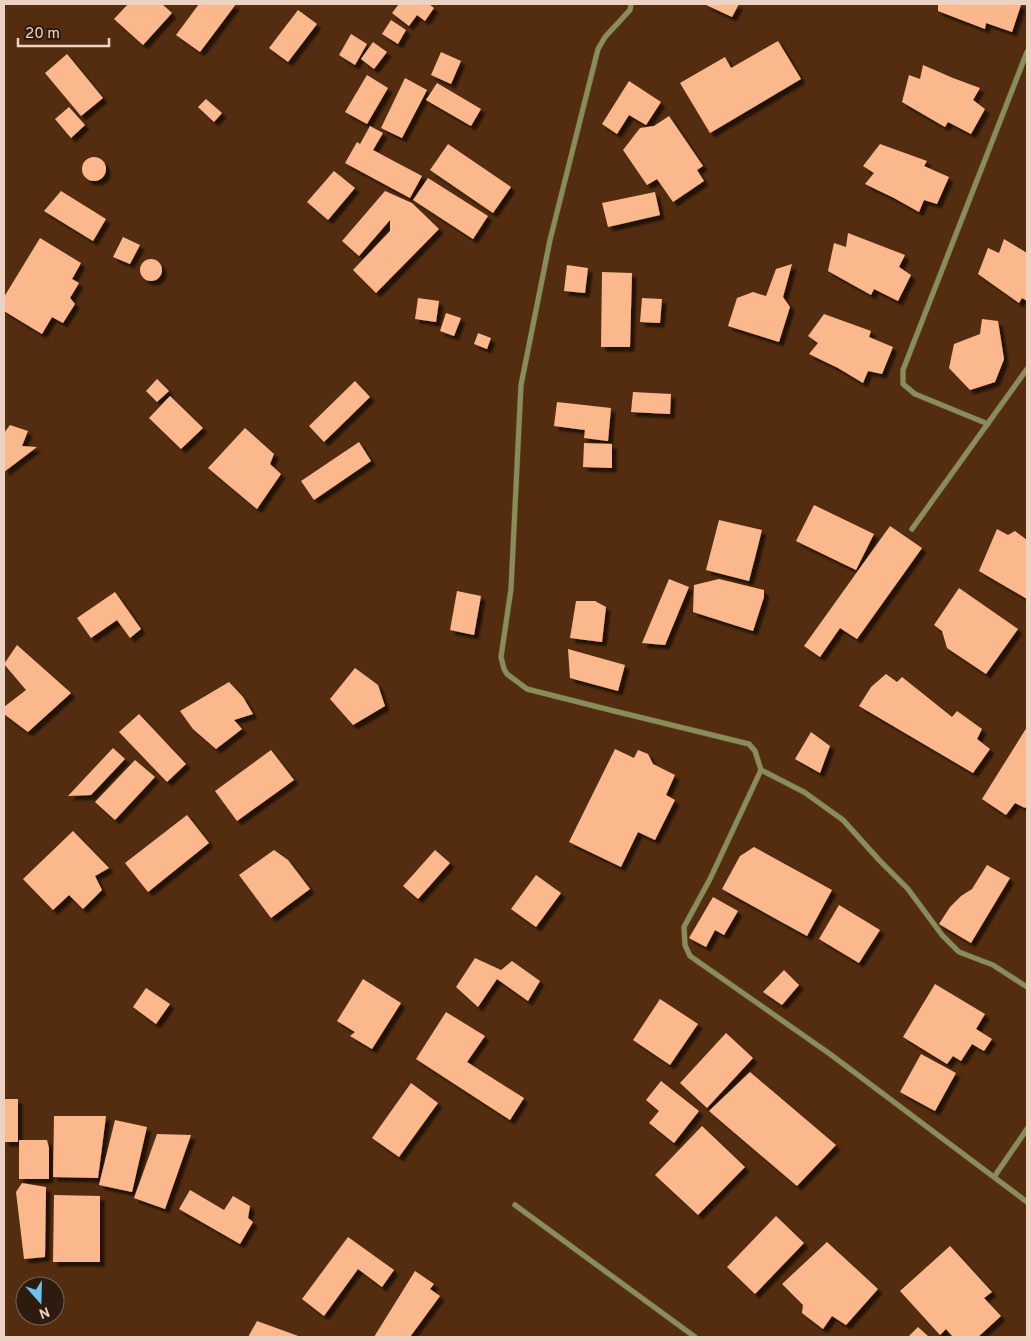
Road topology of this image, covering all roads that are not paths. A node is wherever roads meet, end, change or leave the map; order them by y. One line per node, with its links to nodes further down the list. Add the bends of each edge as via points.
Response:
1 (631, 4): 6 (street, via 630,10 598,49 550,240 521,384 511,589 501,656 504,669 527,689 748,744 755,750)
2 (1027, 52): 4 (street, via 903,370 903,384 915,394)
3 (1027, 369): 4 (street)
4 (988, 424): 5 (street)
5 (912, 529)
6 (761, 770): 7 (street, via 804,792 844,820 908,889 942,935 959,952 993,965); 9 (street, via 684,927 685,945 690,956 830,1054)
7 (1027, 987)
8 (1027, 1129): 9 (street)
9 (994, 1177): 10 (street)
10 (1027, 1202)
11 (515, 1205): 12 (street)
12 (695, 1337)

